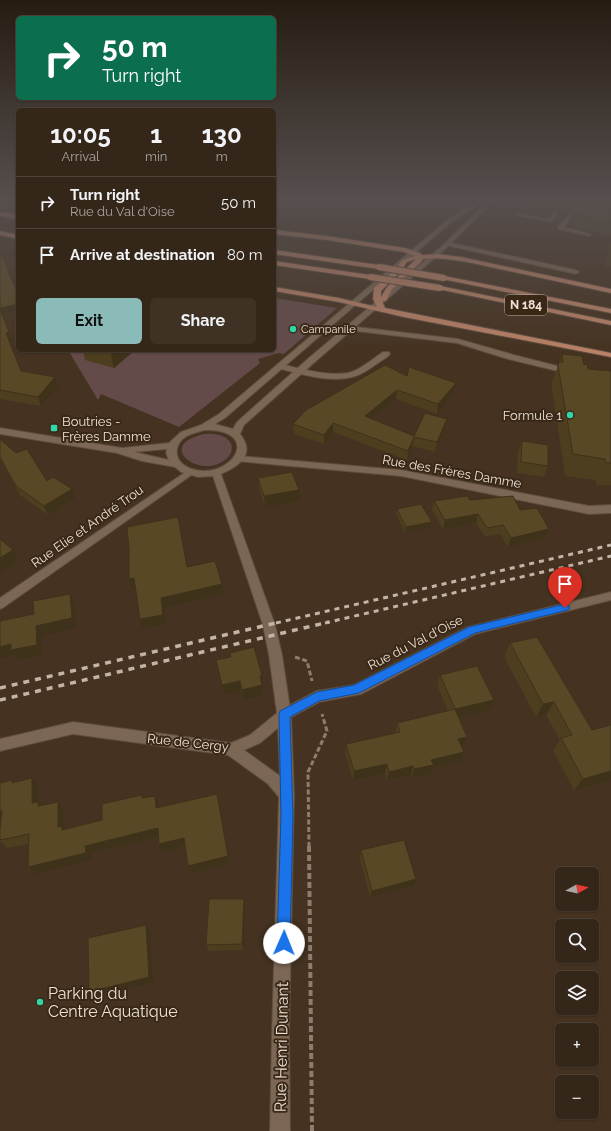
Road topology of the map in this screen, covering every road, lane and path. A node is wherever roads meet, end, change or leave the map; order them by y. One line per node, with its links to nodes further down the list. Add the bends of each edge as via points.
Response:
1 (399, 251): 7 (main road)
2 (420, 251): 7 (street)
3 (439, 251): 8 (street)
4 (444, 251): 9 (main road)
5 (469, 251): 12 (street)
6 (276, 252): 17 (main road, N 184, bridge, via 444,278)
7 (417, 254): 8 (main road); 10 (main road); 16 (main road, via 420,260 389,288)
8 (432, 256): 9 (main road); 16 (street)
9 (460, 259): 14 (main road)
10 (405, 260): 15 (street); 16 (main road, via 399,270 377,290)
11 (276, 263): 18 (main road, N 184, bridge, via 440,288)
12 (576, 272)
13 (276, 290): 15 (main road)
14 (611, 291)
15 (354, 303): 16 (main road); 19 (street)
16 (378, 303): 20 (street); 22 (main road, via 384,311)
17 (611, 311)
18 (611, 323)
19 (324, 328): 20 (street); 23 (street)
20 (348, 328): 24 (street); 25 (street, via 458,341)
21 (386, 354): 24 (street, via 354,374)
22 (611, 355)
23 (280, 366): 24 (street); 26 (street, via 222,416)
24 (299, 371): 28 (street, via 240,424)
25 (582, 375)
26 (204, 427): 28 (street, via 216,427); 29 (street, via 184,434)
27 (0, 431): 30 (street)
28 (235, 434): 31 (street, via 243,446)
29 (172, 446): 30 (street); 32 (street, via 170,452)
30 (118, 450): 32 (street, via 142,458)
31 (239, 459): 34 (street); 35 (street, Rue des Frères Damme, via 402,473 589,510)
32 (175, 464): 33 (street)
33 (190, 472): 34 (street); 37 (street, Rue Elie et André Trou)
34 (216, 472): 38 (street, via 269,625)
35 (611, 509)
36 (611, 596): 38 (street, Rue du Val d'Oise, via 472,630 356,690 317,697)
37 (0, 604)
38 (284, 715): 40 (street, Rue de Cergy, via 255,739); 41 (street, Rue Henri Dunant)
39 (0, 745): 40 (street, Rue de Cergy, via 73,728)
40 (231, 749): 41 (street, via 273,779)
41 (287, 795): 43 (street, Rue Henri Dunant)
42 (308, 799): 44 (path)
43 (280, 1131)
44 (312, 1131)

